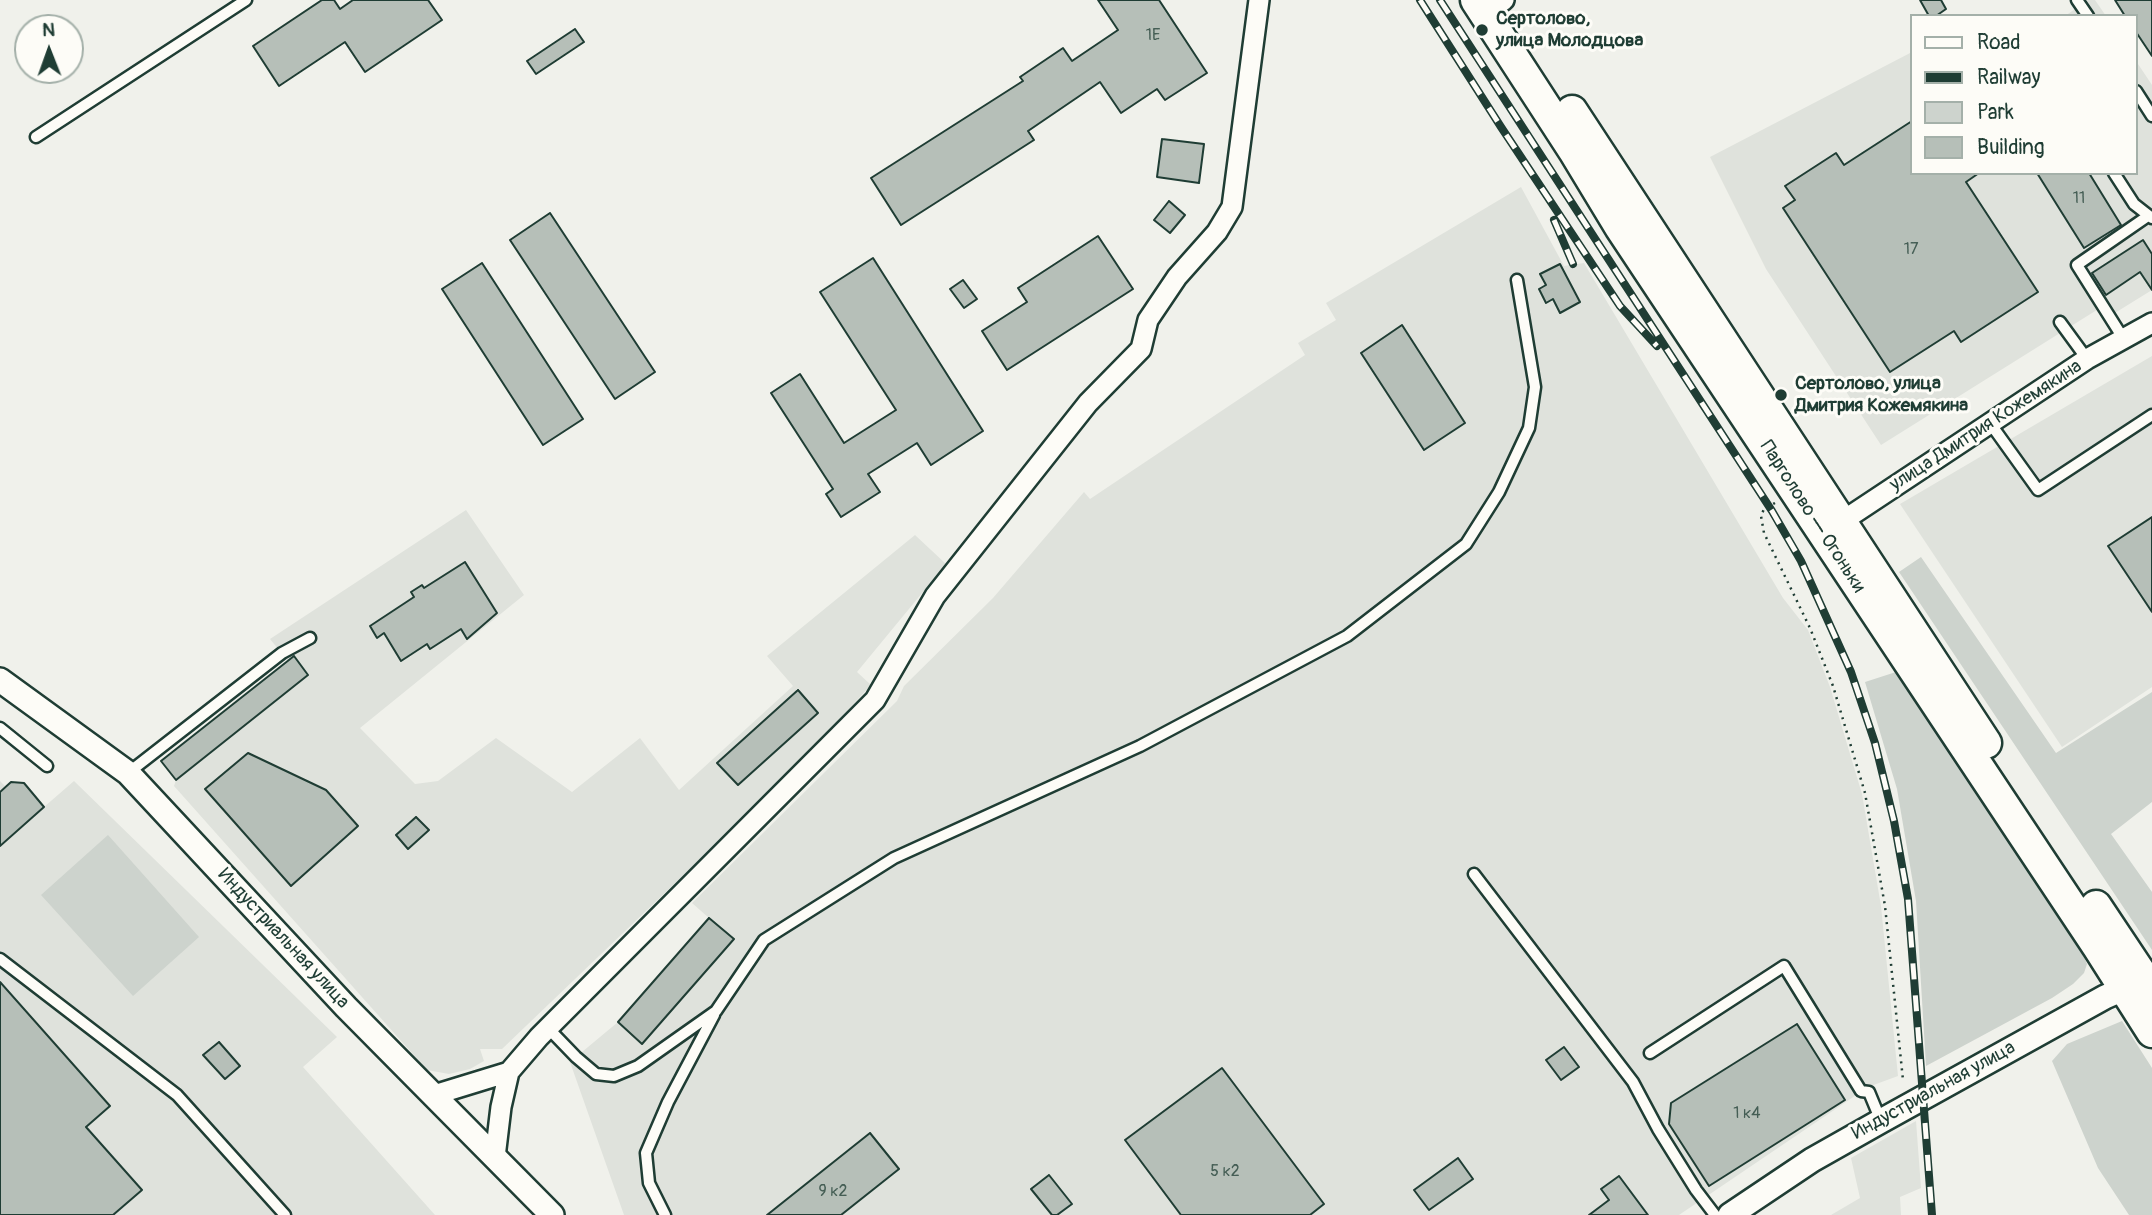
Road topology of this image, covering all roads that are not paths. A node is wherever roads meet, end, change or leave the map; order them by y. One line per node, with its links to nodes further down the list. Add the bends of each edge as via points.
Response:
1 (246, 0): 6 (lane)
2 (1259, 0): 26 (street, via 1232,207 1148,320 1140,349 1088,403 935,596 876,700)
3 (1495, 1): 16 (main road, Парголово — Огоньки, via 1620,227)
4 (2138, 94): 5 (lane)
5 (2152, 116)
6 (36, 137)
7 (2115, 175): 8 (lane, via 2134,204)
8 (2150, 217): 12 (lane, via 2077,265)
9 (1517, 280): 25 (lane, via 1535,387 1529,428 1499,492 1466,544 1347,636 1140,747 894,858 764,940)
10 (2060, 322): 13 (lane)
11 (2152, 323): 12 (street, улица Дмитрия Кожемякина)
12 (2123, 338): 13 (street, улица Дмитрия Кожемякина)
13 (2087, 359): 15 (street, улица Дмитрия Кожемякина)
14 (2152, 415): 15 (lane, via 2038,490)
15 (1990, 423): 16 (street, улица Дмитрия Кожемякина)
16 (1832, 528): 24 (main road, Парголово — Огоньки)
17 (310, 638): 21 (lane, via 282,653)
18 (0, 680): 21 (street, Индустриальная улица)
19 (0, 728): 20 (lane)
20 (47, 766)
21 (128, 773): 30 (street, Индустриальная улица)
22 (1474, 874): 36 (lane, via 1633,1082)
23 (0, 959): 33 (lane, via 177,1095)
24 (2143, 984): 27 (main road, Парголово — Огоньки); 31 (street, Индустриальная улица)
25 (716, 1011): 26 (lane, via 638,1066 614,1076 596,1074); 35 (lane, via 646,1153 649,1183)
26 (548, 1028): 29 (street)
27 (2152, 1032)
28 (1650, 1053): 31 (lane, via 1784,966 1861,1091 1869,1092)
29 (509, 1072): 30 (street); 32 (street)
30 (434, 1095): 32 (street, Индустриальная улица)
31 (1881, 1121): 37 (street, Индустриальная улица)
32 (495, 1157): 34 (street, Индустриальная улица)
33 (285, 1215)
34 (552, 1215)
35 (665, 1215)
36 (1715, 1215)
37 (1730, 1215)

